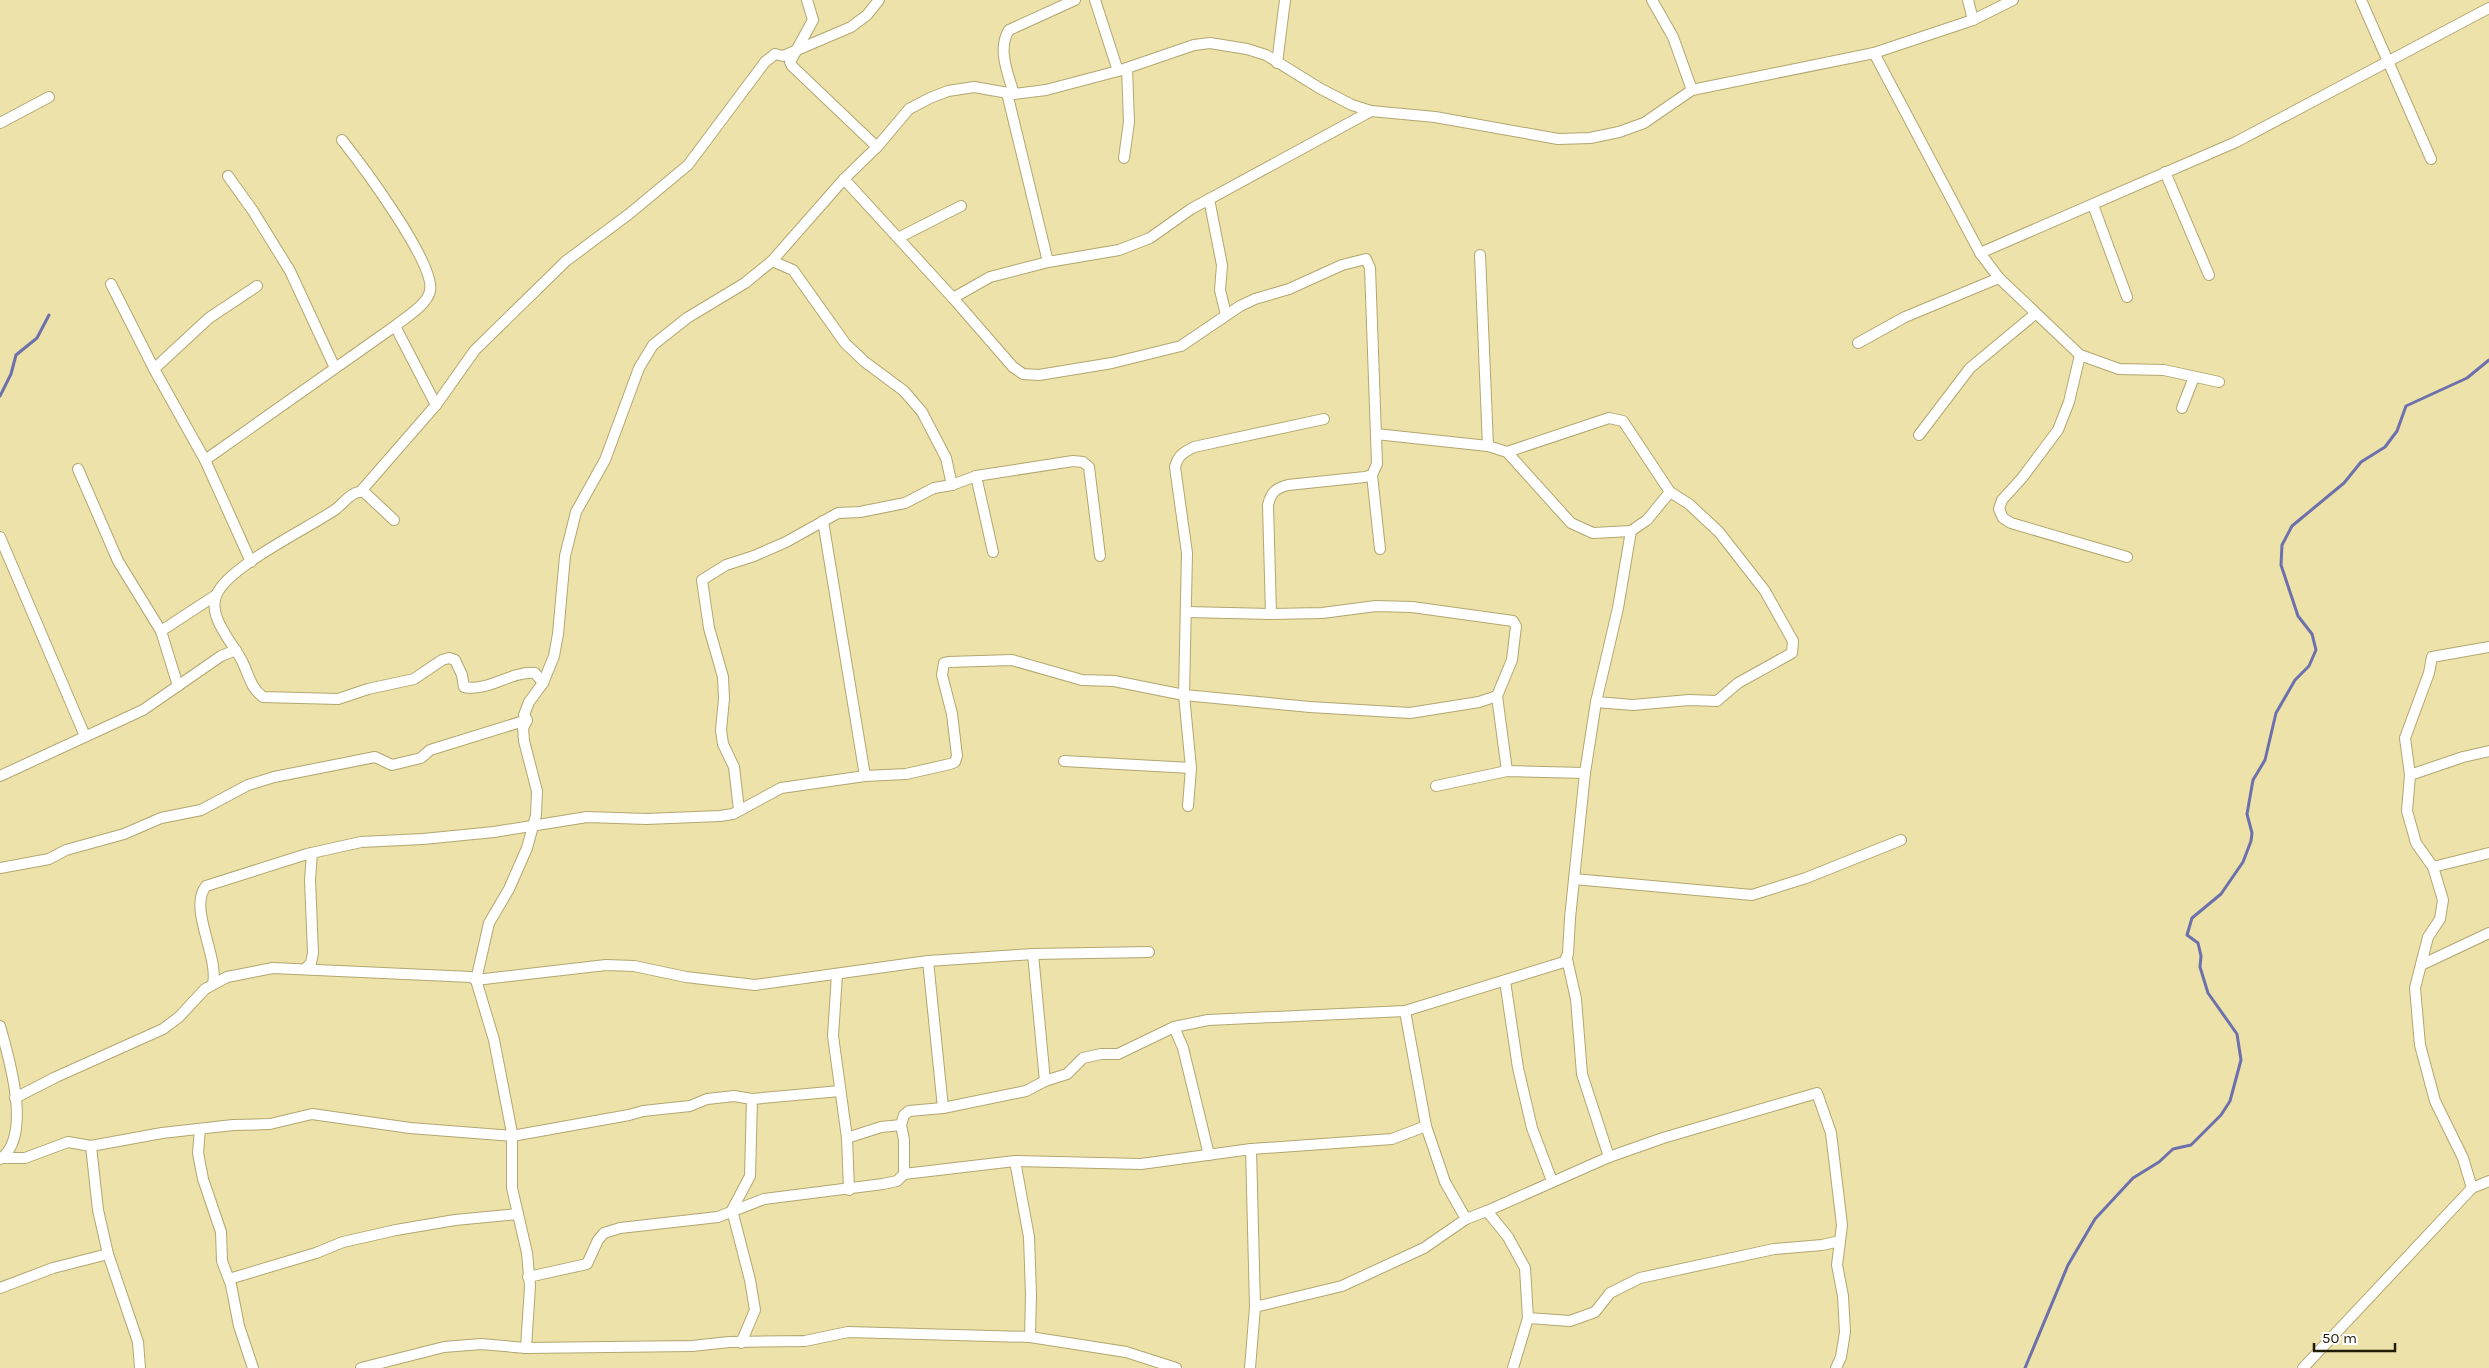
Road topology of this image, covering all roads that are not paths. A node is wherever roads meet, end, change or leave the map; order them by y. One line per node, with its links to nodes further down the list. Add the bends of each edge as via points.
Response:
1 (807, 0): 12 (street, via 813,20)
2 (879, 0): 12 (street, via 851,27)
3 (1075, 0): 19 (street, via 1010,30 1004,50)
4 (1095, 0): 17 (street)
5 (1285, 0): 15 (street)
6 (1652, 0): 18 (street, via 1673,37)
7 (1968, 0): 11 (street)
8 (2013, 0): 11 (street)
9 (2360, 0): 16 (street)
10 (2489, 8): 16 (street)
11 (1973, 20): 13 (street)
12 (798, 48): 14 (street)
13 (1874, 53): 18 (street); 34 (street)
14 (786, 59): 24 (street); 53 (street, via 775,54 765,62 688,165 566,261 475,350)
15 (1277, 63): 17 (street, via 1247,49 1210,44 1194,45); 21 (street, via 1336,97)
16 (2388, 63): 26 (street); 27 (street, via 2236,142)
17 (1123, 69): 19 (street, via 1046,90); 25 (street, via 1129,122)
18 (1692, 90): 21 (street, via 1644,124 1590,138 1558,139)
19 (1010, 93): 24 (street, via 974,87 930,98 909,109); 37 (street)
20 (49, 97): 22 (street)
21 (1372, 111): 30 (street)
22 (0, 123)
23 (342, 140): 46 (street, via 399,218 428,277 430,290 427,299)
24 (877, 148): 29 (street)
25 (1124, 158)
26 (2431, 159)
27 (2165, 172): 31 (street); 38 (street)
28 (228, 176): 49 (street, via 290,272)
29 (844, 179): 33 (street); 36 (street)
30 (1209, 199): 37 (street, via 1150,238 1119,250); 45 (street, via 1222,265 1220,290)
31 (2093, 205): 34 (street); 42 (street)
32 (961, 206): 33 (street)
33 (898, 238): 43 (street)
34 (1980, 253): 39 (street)
35 (1480, 255): 58 (street)
36 (772, 261): 64 (street, via 793,270 845,343 904,391 922,412 946,458); 82 (street, via 746,284 666,333 652,345 639,368 605,460 576,512 570,530 558,634 554,656)
37 (1048, 262): 43 (street, via 990,277)
38 (2209, 275)
39 (1999, 278): 44 (street); 47 (street, via 1906,317)
40 (111, 284): 50 (street)
41 (256, 286): 50 (street, via 209,318)
42 (2127, 297)
43 (954, 298): 45 (street, via 1013,367 1023,374 1039,375 1112,363 1181,346)
44 (2035, 314): 48 (street); 57 (street, via 1970,368)
45 (1226, 315): 56 (street, via 1268,293 1290,289 1342,264 1366,259 1370,268)
46 (395, 326): 49 (street); 53 (street)
47 (1858, 343)
48 (2080, 355): 51 (street, via 2120,370 2164,370); 74 (street, via 2058,430 2002,500 2000,509 2003,518 2011,523)
49 (335, 368): 60 (street)
50 (154, 369): 60 (street)
51 (2194, 377): 52 (street); 54 (street)
52 (2220, 382)
53 (436, 405): 65 (street)
54 (2182, 408)
55 (1324, 419): 77 (street, via 1194,447 1176,460 1174,467 1187,552)
56 (1376, 434): 58 (street); 62 (street, via 1377,464)
57 (1920, 436)
58 (1488, 446): 59 (street)
59 (1507, 452): 66 (street, via 1616,418 1623,421); 69 (street, via 1571,523 1594,533)
60 (204, 460): 75 (street)
61 (78, 469): 79 (street, via 118,561)
62 (1372, 475): 71 (street); 78 (street, via 1288,485 1277,488 1270,495)
63 (976, 476): 64 (street); 72 (street); 73 (street, via 1073,460 1083,462 1089,467)
64 (952, 485): 68 (street, via 934,488 905,503 838,513)
65 (361, 491): 67 (street); 75 (street)
66 (1670, 492): 69 (street, via 1647,520); 86 (street, via 1689,504 1719,532 1765,591 1794,648 1786,658 1738,683 1717,701 1633,705)
67 (394, 520)
68 (823, 521): 96 (street); 99 (street, via 775,548 716,570 702,580 709,628 723,677 722,744 734,767)
69 (1630, 531): 86 (street, via 1618,608)
70 (0, 537): 88 (street)
71 (1380, 549)
72 (994, 552)
73 (1100, 556)
74 (2128, 557)
75 (251, 562): 76 (street, via 225,583)
76 (216, 595): 79 (street); 81 (street, via 214,603 221,627)
77 (1187, 612): 78 (street); 84 (street)
78 (1271, 614): 85 (street, via 1322,613 1376,606 1412,607 1513,621 1516,626 1512,660)
79 (161, 631): 83 (street)
80 (2489, 647): 94 (street, via 2432,657 2405,738)
81 (236, 650): 82 (street, via 252,686 263,697 338,699 414,679 449,658 455,660 464,687 472,689 528,672 535,673); 83 (street, via 221,656)
82 (543, 683): 87 (street, via 529,702 524,715)
83 (178, 686): 88 (street, via 143,710)
84 (1184, 696): 85 (street, via 1410,713); 91 (street); 96 (street, via 1114,681 1082,680 1012,660 944,663 942,675 953,721 955,762 906,774)
85 (1497, 696): 92 (street)
86 (1596, 702): 93 (street)
87 (527, 720): 100 (street, via 523,728 524,741 538,804); 105 (street, via 430,750 421,758 392,765 375,757 274,777 248,785 201,810 153,821 124,834 66,850 49,859)
88 (85, 736): 95 (street)
89 (2489, 751): 94 (street)
90 (1064, 762): 91 (street)
91 (1191, 768): 98 (street)
92 (1507, 771): 93 (street); 97 (street)
93 (1585, 773): 106 (street)
94 (2410, 775): 104 (street, via 2407,811 2416,844)
95 (0, 776)
96 (865, 776): 99 (street, via 781,788)
97 (1436, 786)
98 (1188, 806)
99 (739, 810): 100 (street, via 720,816 587,817)
100 (533, 824): 102 (street, via 494,832 361,842); 115 (street, via 527,848 509,890 489,923)
101 (1901, 840): 106 (street, via 1806,878 1752,895)
102 (312, 853): 113 (street, via 313,953 311,963); 117 (street, via 206,886 201,909 214,968)
103 (2489, 853): 104 (street)
104 (2433, 867): 112 (street, via 2443,900 2440,919 2428,937)
105 (0, 868)
106 (1574, 879): 110 (street)
107 (2489, 933): 112 (street)
108 (1148, 952): 109 (street)
109 (1033, 954): 111 (street); 121 (street)
110 (1567, 959): 116 (street, via 1556,966); 134 (street, via 1576,999 1582,1074)
111 (928, 961): 114 (street); 125 (street)
112 (2421, 965): 140 (street, via 2415,988 2420,1045 2435,1101 2463,1158)
113 (305, 969): 115 (street, via 471,977); 117 (street, via 254,970)
114 (837, 974): 115 (street, via 754,985 686,977 634,966 606,965); 122 (street, via 833,1036)
115 (476, 980): 129 (street, via 494,1040)
116 (1505, 981): 118 (street); 138 (street, via 1518,1068 1530,1120)
117 (213, 984): 123 (street, via 163,1029 56,1076)
118 (1405, 1011): 120 (street, via 1208,1020); 127 (street)
119 (0, 1026): 123 (street)
120 (1174, 1026): 121 (street, via 1118,1054 1083,1058 1067,1074); 133 (street, via 1183,1048)
121 (1045, 1081): 125 (street, via 1026,1091)
122 (840, 1090): 124 (street); 130 (street)
123 (15, 1098): 135 (street, via 16,1132)
124 (752, 1099): 129 (street, via 734,1096 707,1099 690,1106 643,1110); 142 (street, via 750,1176)
125 (943, 1108): 126 (street, via 909,1111)
126 (901, 1125): 130 (street, via 881,1127); 137 (street, via 906,1165)
127 (1426, 1126): 132 (street, via 1392,1139); 145 (street, via 1446,1182)
128 (200, 1129): 129 (street, via 270,1124 312,1114 410,1128); 131 (street); 149 (street, via 198,1153 203,1179 221,1232 222,1262)
129 (512, 1136): 144 (street, via 512,1188)
130 (846, 1138): 141 (street)
131 (91, 1146): 135 (street, via 68,1142 25,1158); 147 (street, via 98,1210)
132 (1251, 1149): 133 (street); 151 (street)
133 (1209, 1155): 136 (street, via 1142,1164)
134 (1609, 1157): 138 (street); 146 (street, via 1663,1138 1817,1094 1831,1133 1842,1225)
135 (1, 1159)
136 (1015, 1161): 137 (street); 153 (street, via 1029,1237)
137 (904, 1174): 141 (street, via 896,1181)
138 (1552, 1181): 143 (street)
139 (2489, 1181): 140 (street)
140 (2472, 1188): 163 (street)
141 (849, 1190): 142 (street, via 764,1199)
142 (732, 1210): 148 (street, via 718,1217 620,1228 604,1233 587,1264); 154 (street, via 755,1310)
143 (1487, 1210): 145 (street); 152 (street, via 1508,1237 1524,1268)
144 (518, 1214): 148 (street, via 527,1253); 149 (street, via 396,1230 343,1242)
145 (1466, 1219): 151 (street, via 1424,1248 1342,1286)
146 (1840, 1241): 152 (street, via 1774,1249 1640,1278 1610,1293 1595,1312 1570,1321); 162 (street, via 1837,1265 1845,1332)
147 (108, 1254): 150 (street, via 53,1268); 156 (street, via 138,1342)
148 (528, 1277): 155 (street)
149 (229, 1279): 157 (street, via 238,1326)
150 (0, 1288)
151 (1255, 1307): 160 (street)
152 (1528, 1318): 161 (street)
153 (1030, 1337): 154 (street, via 848,1332 805,1341); 159 (street, via 1126,1352)
154 (741, 1343): 155 (street)
155 (526, 1348): 158 (street, via 481,1344 444,1347)
156 (140, 1368)
157 (253, 1368)
158 (361, 1368)
159 (1176, 1368)
160 (1250, 1368)
161 (1513, 1368)
162 (1836, 1368)
163 (2303, 1368)

